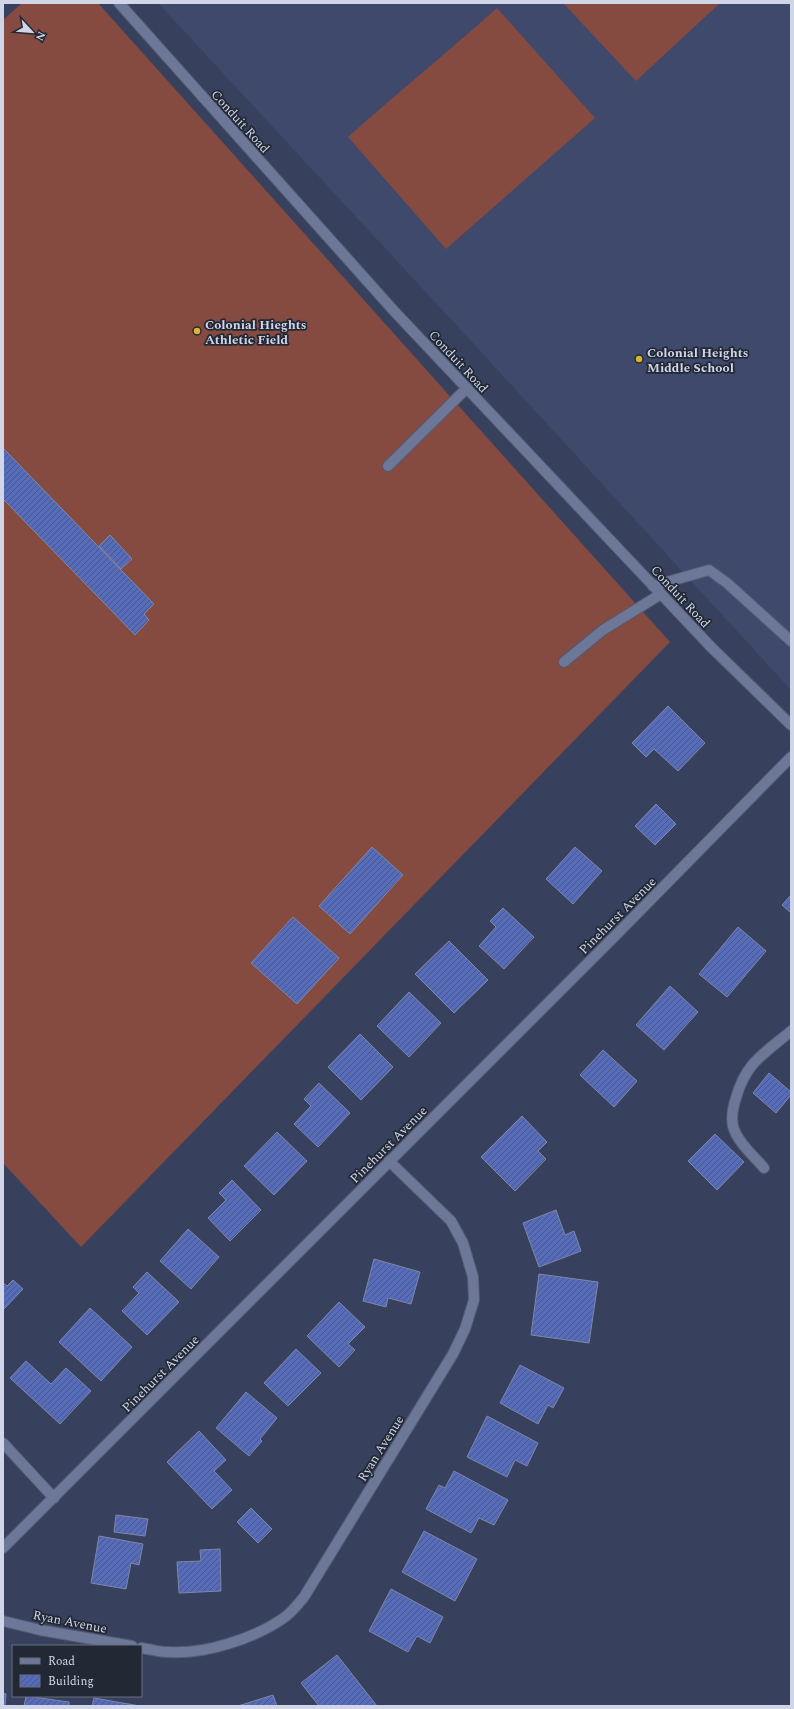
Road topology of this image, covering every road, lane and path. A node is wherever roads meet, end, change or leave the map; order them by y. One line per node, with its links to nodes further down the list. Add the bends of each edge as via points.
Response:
1 (119, 3): 2 (street, Conduit Road, via 394,311)
2 (467, 388): 3 (street); 4 (street, Conduit Road)
3 (388, 466)
4 (653, 586): 5 (street, Conduit Road); 6 (street, via 709,570)
5 (661, 594): 7 (street, via 603,630); 8 (street, Conduit Road)
6 (791, 641)
7 (564, 662)
8 (791, 725)
9 (791, 757): 11 (street, Pinehurst Avenue)
10 (791, 1031): 12 (street, via 760,1056 744,1074 733,1108 733,1126 740,1140)
11 (389, 1161): 14 (street, Pinehurst Avenue); 18 (street, Ryan Avenue, via 451,1221 463,1243 473,1276 474,1300 465,1329 453,1354 304,1597 285,1617 262,1630 225,1645 193,1652)
12 (764, 1168)
13 (3, 1443): 14 (street)
14 (54, 1498): 15 (street, Pinehurst Avenue)
15 (3, 1548)
16 (3, 1621): 17 (street, Ryan Avenue)
17 (126, 1645)
18 (142, 1648)

